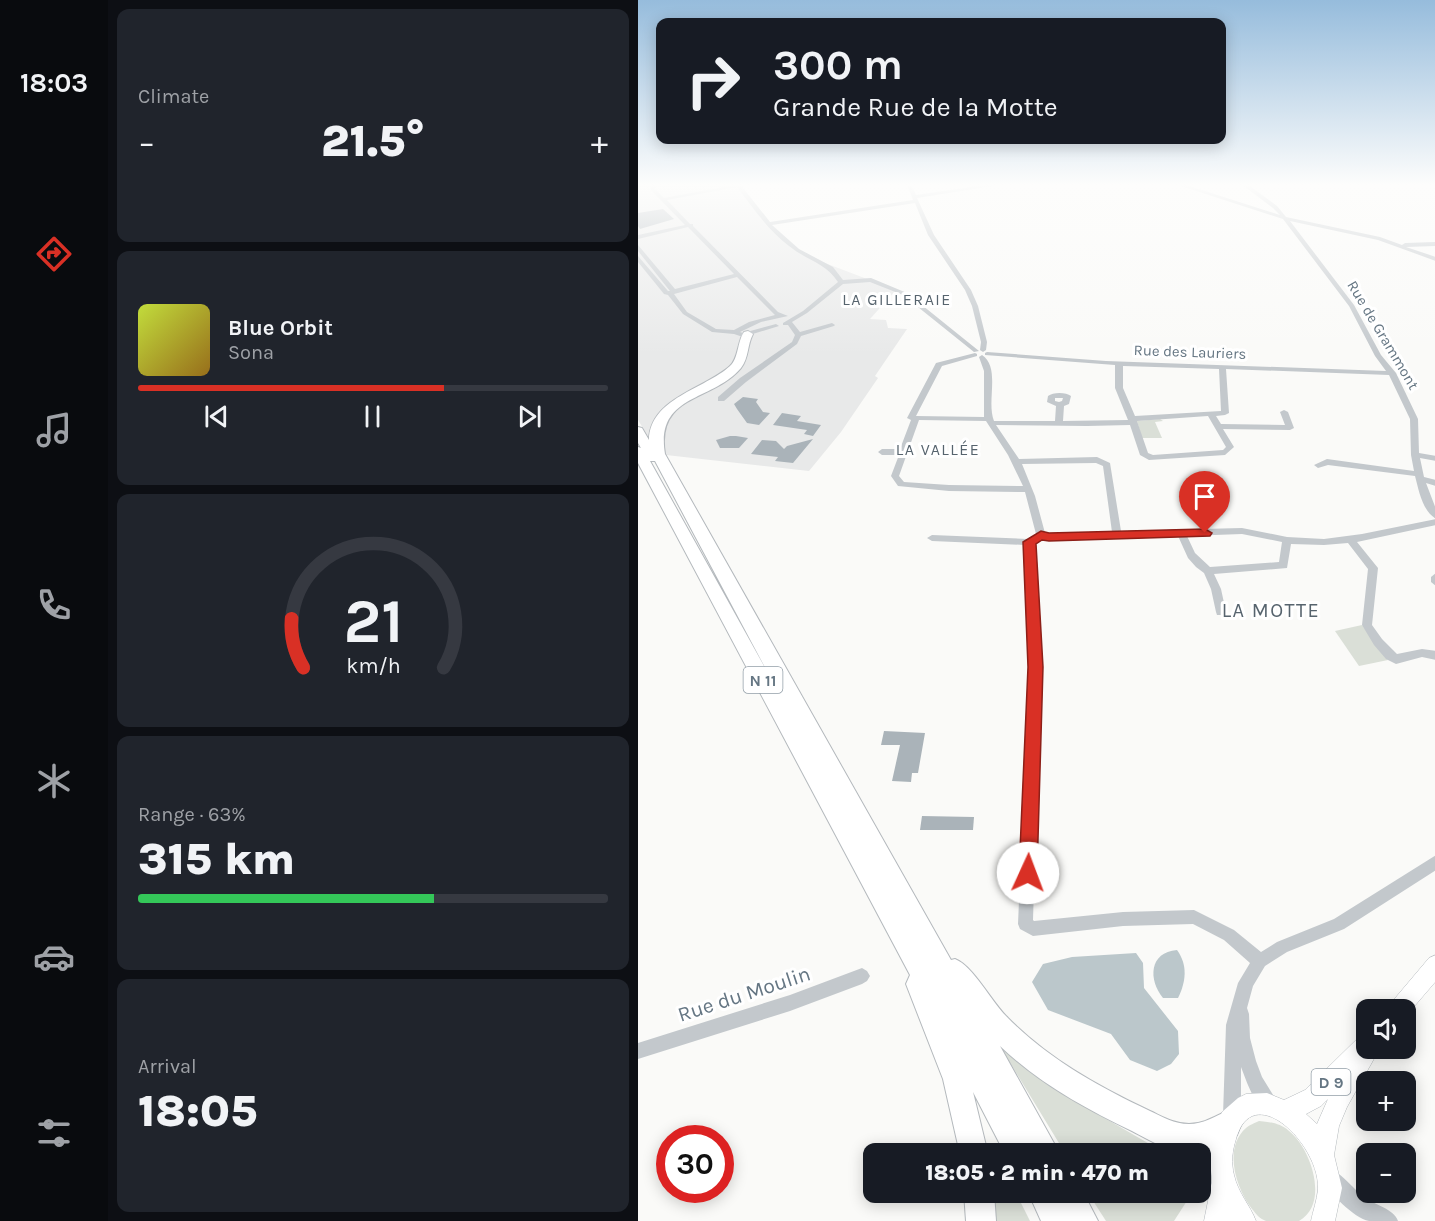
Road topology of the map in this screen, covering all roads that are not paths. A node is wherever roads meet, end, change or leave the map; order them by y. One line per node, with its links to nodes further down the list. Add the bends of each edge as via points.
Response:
1 (706, 241): 11 (street)
2 (786, 241): 12 (street, via 796,250 830,266)
3 (935, 241): 21 (street, via 972,298 984,342)
4 (1302, 241): 24 (street, Rue de Grammont, via 1352,306 1378,356)
5 (1381, 241): 7 (street)
6 (1436, 244): 7 (street)
7 (1398, 245): 10 (street)
8 (638, 247): 13 (street)
9 (638, 258): 13 (street)
10 (1436, 259)
11 (739, 275): 13 (street); 14 (street)
12 (841, 282): 16 (street, via 805,312); 21 (street, via 871,280 905,294)
13 (671, 292): 19 (street, via 685,314 711,330)
14 (772, 308): 15 (street); 16 (street)
15 (770, 318): 16 (street); 18 (street, via 768,324); 19 (street, via 740,328)
16 (788, 320): 18 (street); 20 (street)
17 (832, 325): 20 (street)
18 (778, 326): 19 (street)
19 (741, 333): 58 (highway, via 738,364 674,406 659,423 655,441 658,454)
20 (798, 334): 25 (street, via 794,344)
21 (981, 353): 22 (street, Rue des Lauriers); 29 (street, via 940,365 911,418); 30 (street, via 988,375)
22 (1119, 364): 23 (street, Rue des Lauriers); 31 (street, via 1119,388)
23 (1222, 367): 24 (street, Rue des Lauriers); 28 (street, via 1225,413)
24 (1392, 373): 38 (street, Rue de Grammont, via 1414,418)
25 (721, 399)
26 (1060, 405): 32 (street)
27 (1284, 412): 33 (street, via 1290,428)
28 (1211, 414): 31 (street); 33 (street)
29 (916, 418): 30 (street); 37 (street)
30 (991, 421): 32 (street); 40 (street)
31 (1132, 421): 32 (street); 33 (street, via 1145,455 1152,458 1225,452 1229,447)
32 (1059, 424)
33 (1218, 426)
34 (638, 431): 58 (highway, N 11)
35 (638, 451): 61 (highway, N 11)
36 (882, 452): 37 (street)
37 (903, 452): 44 (street, via 895,476 901,484 934,489)
38 (1415, 455): 39 (street); 42 (street, Rue de Grammont)
39 (1436, 459)
40 (1017, 462): 44 (street); 49 (street, via 1097,460 1107,465)
41 (1318, 465): 42 (street, via 1327,462)
42 (1419, 477): 43 (street); 45 (street, Rue de Grammont)
43 (1436, 483)
44 (1028, 489): 48 (street)
45 (1436, 516)
46 (1436, 522): 51 (street)
47 (1182, 534): 49 (street); 52 (street, via 1242,531); 54 (street, via 1197,563)
48 (1041, 535): 49 (street); 53 (street)
49 (1117, 535)
50 (932, 538): 53 (street)
51 (1350, 539): 52 (street); 59 (street, via 1373,568 1367,626 1378,642 1396,659 1422,653)
52 (1287, 540): 54 (street, via 1284,565)
53 (1030, 542): 62 (street, via 1035,667 1027,926 1033,929 1131,918 1194,917 1229,935)
54 (1208, 571): 57 (street)
55 (1436, 577): 56 (street)
56 (1436, 582)
57 (1221, 612)
58 (761, 643): 61 (highway, N 11)
59 (1436, 656)
60 (1436, 862): 62 (street, via 1339,924 1282,947)
61 (898, 907): 71 (highway, N 11, via 1002,1031 1039,1064 1076,1088 1114,1109 1185,1138 1206,1136); 72 (highway, via 956,1079); 73 (highway, N 11); 74 (highway, N 11)
62 (1260, 961): 66 (street, via 1246,983)
63 (1436, 965): 65 (main road)
64 (862, 976): 67 (street, Rue du Moulin)
65 (1407, 999)
66 (1241, 1002): 70 (street, via 1241,1032 1249,1067 1260,1090); 71 (street, via 1232,1043)
67 (638, 1051)
68 (1356, 1055): 70 (main road, D 9, via 1319,1094)
69 (1364, 1059): 75 (main road, D 9, via 1332,1113 1325,1133)
70 (1278, 1107): 71 (main road, via 1249,1105); 75 (main road, via 1308,1130)
71 (1230, 1122): 76 (main road, via 1220,1157)
72 (971, 1143)
73 (1016, 1143)
74 (1039, 1143)
75 (1325, 1165): 85 (main road, via 1329,1197); 86 (street, via 1353,1201)
76 (1223, 1181): 83 (main road); 84 (main road)
77 (980, 1203): 80 (highway)
78 (1048, 1203): 81 (highway)
79 (1073, 1203): 82 (highway)
80 (981, 1221)
81 (1057, 1221)
82 (1083, 1221)
83 (1216, 1221)
84 (1244, 1221)
85 (1322, 1221)
86 (1389, 1221)

